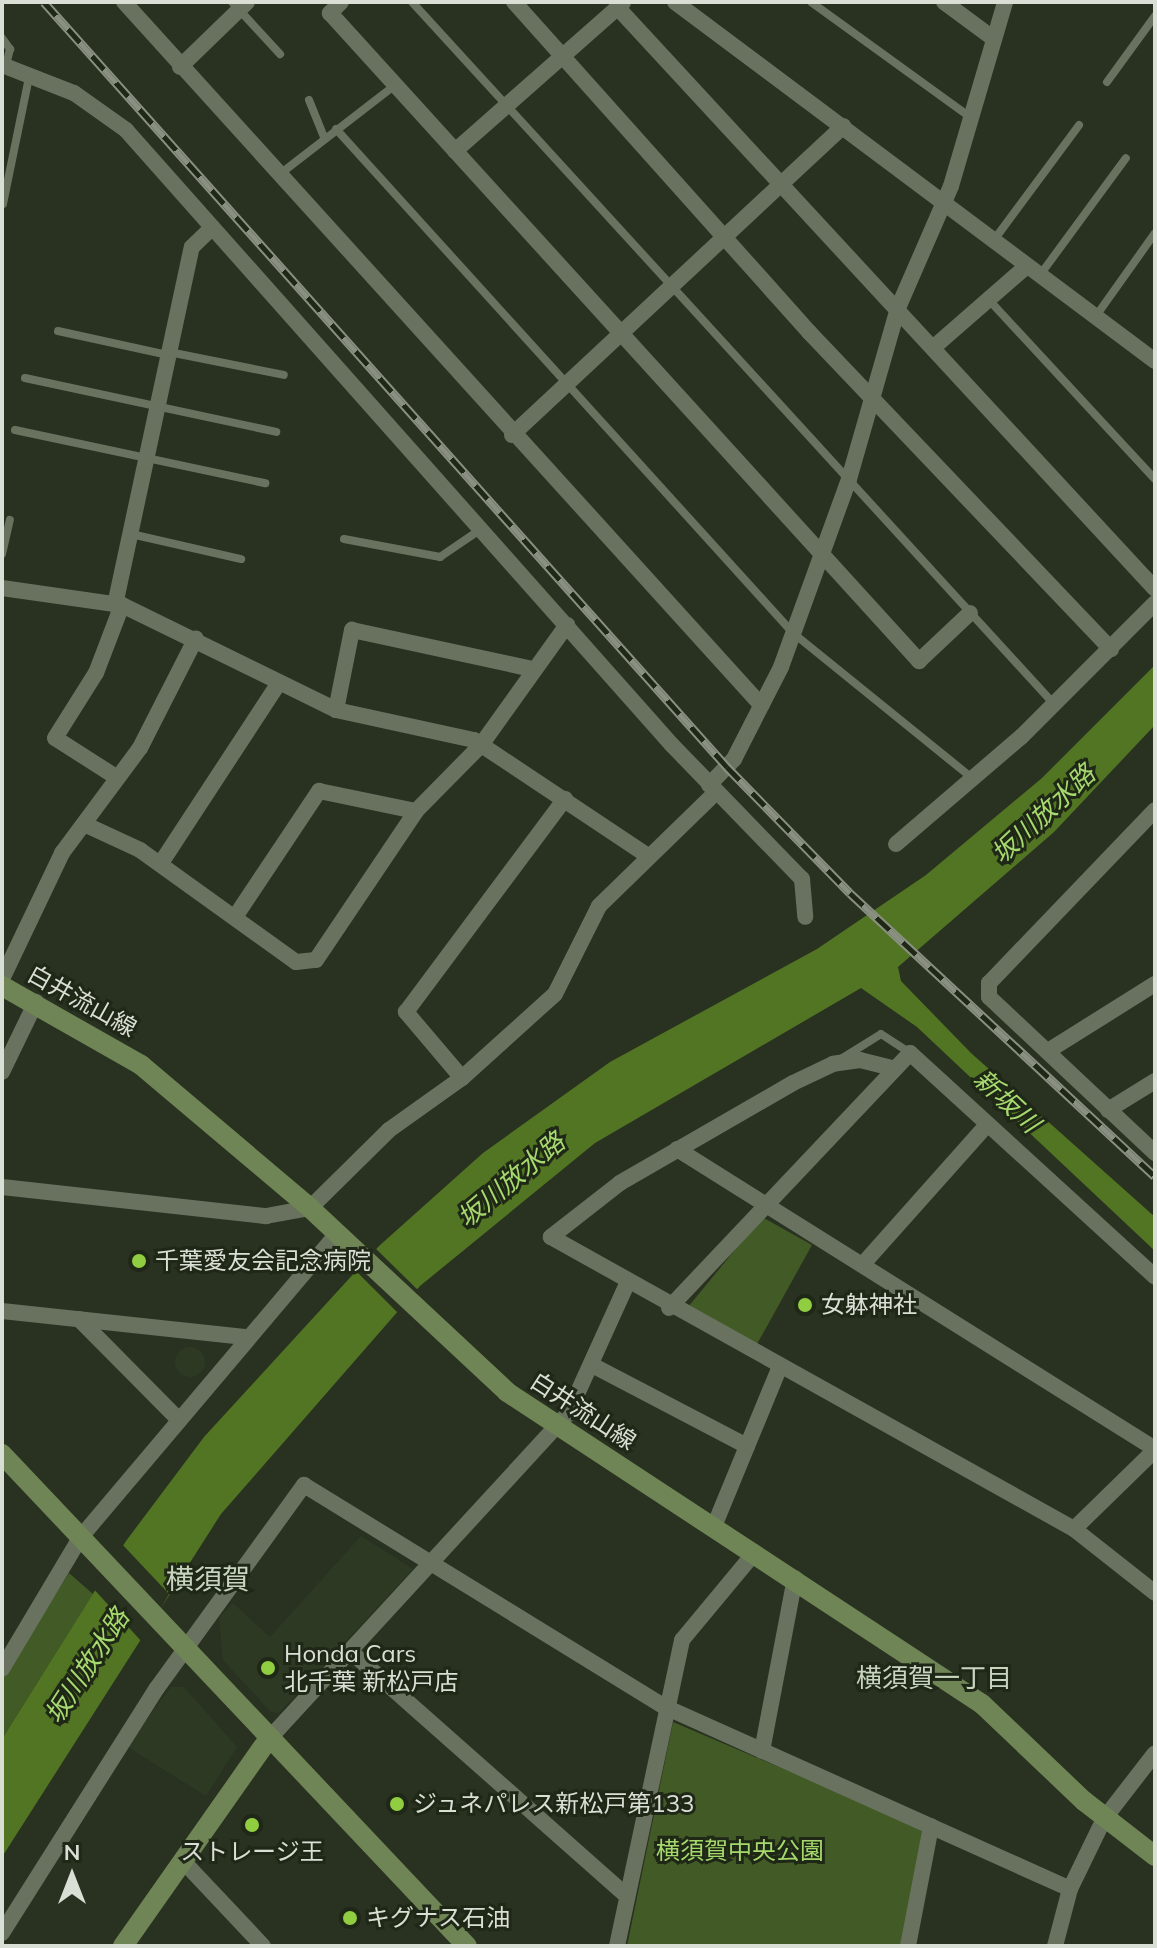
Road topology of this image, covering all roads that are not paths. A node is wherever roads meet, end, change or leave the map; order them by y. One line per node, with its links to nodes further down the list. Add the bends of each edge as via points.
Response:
1 (124, 2): 17 (street)
2 (341, 2): 20 (street, via 330,13)
3 (412, 2): 22 (lane)
4 (514, 2): 15 (street)
5 (675, 2): 25 (street)
6 (811, 2): 23 (lane)
7 (944, 2): 13 (street)
8 (1005, 2): 13 (street)
9 (240, 5): 14 (lane); 17 (street)
10 (621, 5): 15 (street); 33 (street)
11 (1155, 16): 19 (lane)
12 (2, 38): 16 (lane, via 10,49)
13 (994, 39): 23 (street)
14 (280, 54)
15 (562, 55): 22 (street); 38 (street)
16 (4, 65): 18 (street)
17 (180, 67): 32 (street)
18 (30, 72): 30 (lane); 36 (street, via 126,130)
19 (1107, 82)
20 (395, 85): 26 (lane); 29 (street)
21 (309, 100): 27 (lane)
22 (507, 105): 29 (street); 41 (lane)
23 (971, 118): 34 (street)
24 (1079, 125): 39 (lane)
25 (843, 126): 33 (street); 34 (street)
26 (336, 129): 27 (lane); 52 (lane)
27 (324, 137): 32 (lane)
28 (2, 151): 30 (lane)
29 (455, 151): 46 (street)
30 (14, 153): 35 (lane)
31 (1126, 158): 40 (lane)
32 (277, 177): 57 (street)
33 (781, 185): 38 (street); 43 (street)
34 (943, 199): 39 (street); 43 (street)
35 (3, 204)
36 (212, 228): 48 (street, via 192,247); 63 (street)
37 (1155, 233): 44 (lane)
38 (724, 234): 41 (street); 53 (street)
39 (994, 240): 40 (street)
40 (1033, 271): 42 (street); 44 (street)
41 (671, 284): 46 (street); 59 (lane)
42 (988, 300): 47 (street); 60 (lane)
43 (898, 308): 47 (street); 53 (street)
44 (1096, 317): 49 (street)
45 (58, 331): 48 (lane)
46 (621, 331): 52 (street); 66 (street)
47 (934, 347): 70 (street)
48 (168, 353): 50 (lane); 54 (street)
49 (1154, 359)
50 (284, 375)
51 (25, 378): 54 (lane)
52 (567, 382): 57 (street); 75 (lane)
53 (872, 396): 59 (street); 77 (street)
54 (156, 407): 56 (lane); 58 (street)
55 (15, 430): 58 (lane)
56 (276, 432)
57 (512, 435): 80 (street)
58 (145, 458): 61 (lane); 64 (street)
59 (849, 479): 66 (street); 73 (lane)
60 (1155, 479)
61 (265, 483)
62 (10, 520): 67 (lane)
63 (482, 529): 65 (lane, via 440,557); 74 (street)
64 (130, 534): 68 (lane); 72 (street)
65 (344, 539)
66 (820, 550): 73 (street, via 919,661); 75 (street)
67 (2, 554)
68 (241, 559)
69 (2, 588): 72 (street)
70 (1155, 589)
71 (1155, 603): 77 (street)
72 (118, 605): 76 (street); 84 (street, via 96,673 55,738)
73 (970, 613): 81 (lane)
74 (567, 625): 78 (street); 86 (street)
75 (793, 633): 80 (street); 85 (lane)
76 (196, 638): 79 (street); 84 (street, via 140,748)
77 (1111, 649): 81 (street)
78 (533, 669): 82 (street, via 352,630); 83 (street)
79 (279, 683): 82 (street); 93 (street)
80 (761, 705): 86 (street)
81 (1054, 705): 85 (street)
82 (336, 710): 83 (street)
83 (481, 745): 87 (street); 89 (street)
84 (116, 777): 90 (street)
85 (973, 780): 91 (street)
86 (712, 789): 92 (street); 95 (street, via 802,879)
87 (565, 799): 92 (street); 105 (street, via 406,1012)
88 (1155, 810): 100 (street, via 989,983 989,997)
89 (416, 811): 94 (street, via 319,791); 94 (street, via 316,960 296,962)
90 (84, 824): 93 (street); 96 (street, via 62,853)
91 (896, 844)
92 (648, 856): 105 (street, via 579,934 569,978)
93 (161, 863): 94 (street)
94 (237, 914)
95 (805, 917)
96 (2, 979)
97 (1155, 984): 100 (street)
98 (2, 986): 99 (main road, 白井流山線)
99 (36, 1002): 104 (street); 113 (main road, 白井流山線, via 141,1065)
100 (1048, 1051): 107 (street)
101 (910, 1053): 102 (lane, via 881,1034); 103 (street); 108 (street)
102 (833, 1064): 103 (street, via 860,1060); 109 (street)
103 (892, 1068): 112 (street)
104 (2, 1072)
105 (462, 1078): 113 (street, via 389,1130)
106 (1155, 1081): 107 (street)
107 (1108, 1110): 110 (street)
108 (987, 1125): 115 (street); 116 (street)
109 (677, 1149): 112 (street); 117 (street, via 551,1237)
110 (1155, 1153)
111 (2, 1187): 113 (street, via 266,1216)
112 (764, 1202): 115 (street); 118 (street)
113 (310, 1208): 114 (main road, 白井流山線)
114 (342, 1236): 121 (street); 125 (main road, 白井流山線, via 438,1333)
115 (863, 1264): 127 (street)
116 (1155, 1277)
117 (627, 1284): 118 (street); 122 (street)
118 (669, 1308): 123 (street)
119 (2, 1311): 120 (street)
120 (79, 1319): 121 (street); 124 (street)
121 (245, 1337): 124 (street)
122 (592, 1365): 125 (street); 126 (street)
123 (779, 1369): 126 (street); 130 (street)
124 (178, 1419): 131 (street)
125 (557, 1428): 129 (main road, 白井流山線); 133 (street)
126 (747, 1446): 129 (street)
127 (1155, 1450): 130 (street)
128 (2, 1454): 131 (main road)
129 (715, 1524): 132 (main road, 白井流山線)
130 (1074, 1529): 135 (street)
131 (84, 1542): 136 (main road); 138 (street)
132 (755, 1552): 134 (main road, 白井流山線); 139 (street, via 682,1640)
133 (434, 1561): 136 (street, via 304,1485); 137 (street); 139 (street)
134 (795, 1578): 141 (street); 143 (main road, 白井流山線, via 982,1704)
135 (1155, 1593)
136 (182, 1647): 140 (main road); 149 (street)
137 (350, 1651): 140 (street); 148 (street)
138 (2, 1667)
139 (663, 1706): 141 (street); 148 (street)
140 (267, 1741): 146 (main road); 152 (main road)
141 (762, 1751): 144 (street)
142 (1155, 1753): 143 (street)
143 (1104, 1819): 145 (main road, 白井流山線); 147 (street)
144 (931, 1826): 147 (street); 154 (street)
145 (1155, 1856)
146 (182, 1860): 150 (main road); 151 (street)
147 (1070, 1889): 155 (street)
148 (627, 1896): 153 (street)
149 (2, 1933)
150 (123, 1946)
151 (261, 1946)
152 (467, 1946)
153 (617, 1946)
154 (908, 1946)
155 (1055, 1946)

